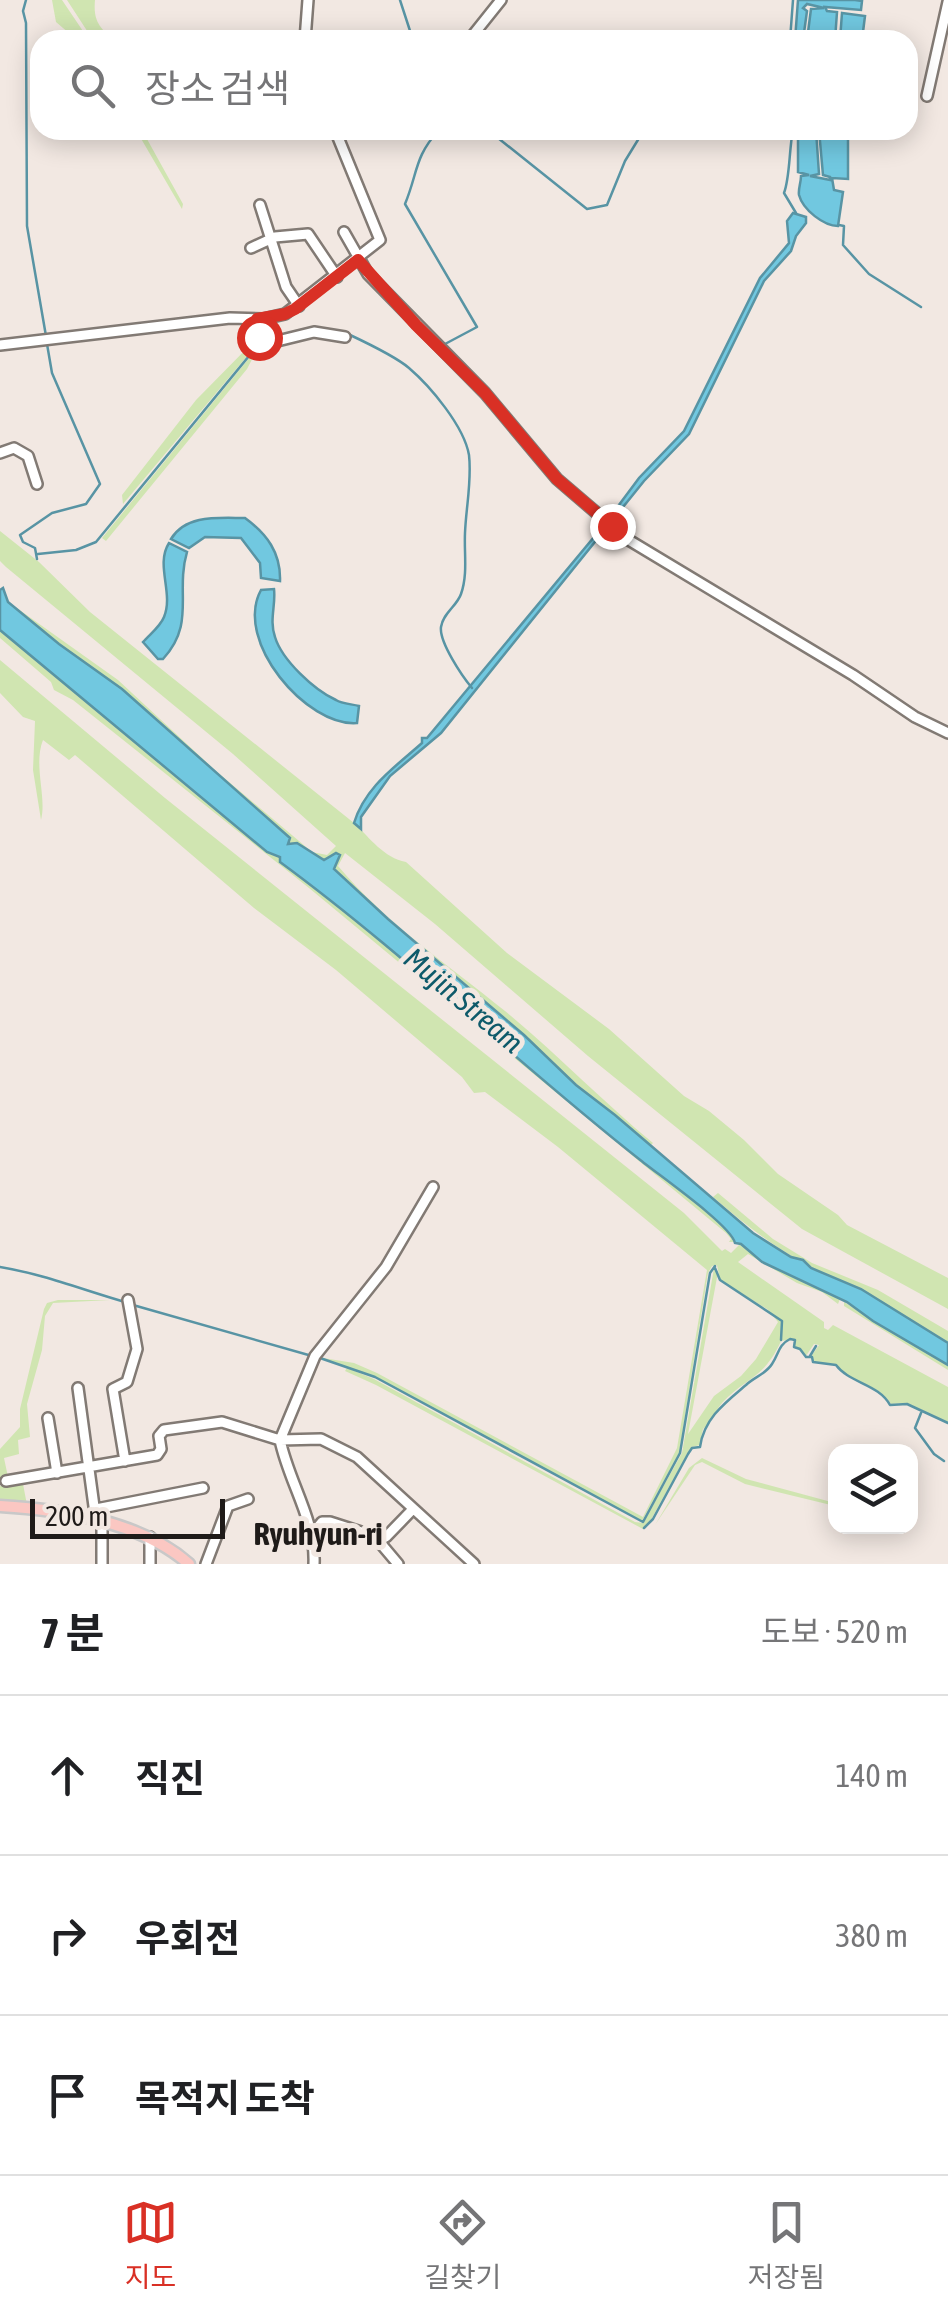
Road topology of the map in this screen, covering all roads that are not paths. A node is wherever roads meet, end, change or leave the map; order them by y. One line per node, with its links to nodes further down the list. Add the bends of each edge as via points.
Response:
1 (308, 0): 4 (street)
2 (501, 0): 5 (street)
3 (948, 2): 6 (street)
4 (306, 30)
5 (477, 30)
6 (927, 96)
7 (339, 140): 12 (street, via 380,240)
8 (260, 204): 10 (street)
9 (344, 232): 12 (street)
10 (270, 239): 11 (street); 13 (street, via 308,234); 14 (street)
11 (251, 248)
12 (358, 260): 13 (street); 20 (street, via 557,479 609,524)
13 (336, 277): 14 (street)
14 (299, 306): 15 (street)
15 (257, 319): 16 (street, via 260,343 314,332); 17 (street)
16 (345, 338)
17 (0, 345)
18 (0, 453): 19 (street, via 14,448 28,456)
19 (37, 484)
20 (948, 733)
21 (433, 1187): 25 (street, via 392,1258 314,1358)
22 (128, 1304): 26 (street, via 137,1349 127,1382 113,1389)
23 (78, 1388): 27 (street)
24 (48, 1418): 28 (street)
25 (280, 1440): 26 (street, via 212,1422 164,1430 157,1455); 34 (street, via 308,1437 358,1456); 36 (street)
26 (126, 1460): 27 (street)
27 (91, 1466): 28 (street); 33 (street)
28 (57, 1473): 29 (street)
29 (6, 1481)
30 (203, 1488): 33 (street)
31 (248, 1500): 43 (street, via 228,1506)
32 (0, 1506): 35 (main road)
33 (96, 1509): 35 (street)
34 (413, 1509): 38 (street); 45 (street)
35 (99, 1522): 37 (main road); 40 (street)
36 (314, 1534): 38 (street, via 330,1522); 39 (street)
37 (150, 1537): 41 (street); 42 (main road)
38 (380, 1538): 44 (street)
39 (317, 1562)
40 (102, 1564)
41 (150, 1564)
42 (189, 1564)
43 (206, 1564)
44 (398, 1564)
45 (474, 1564)

